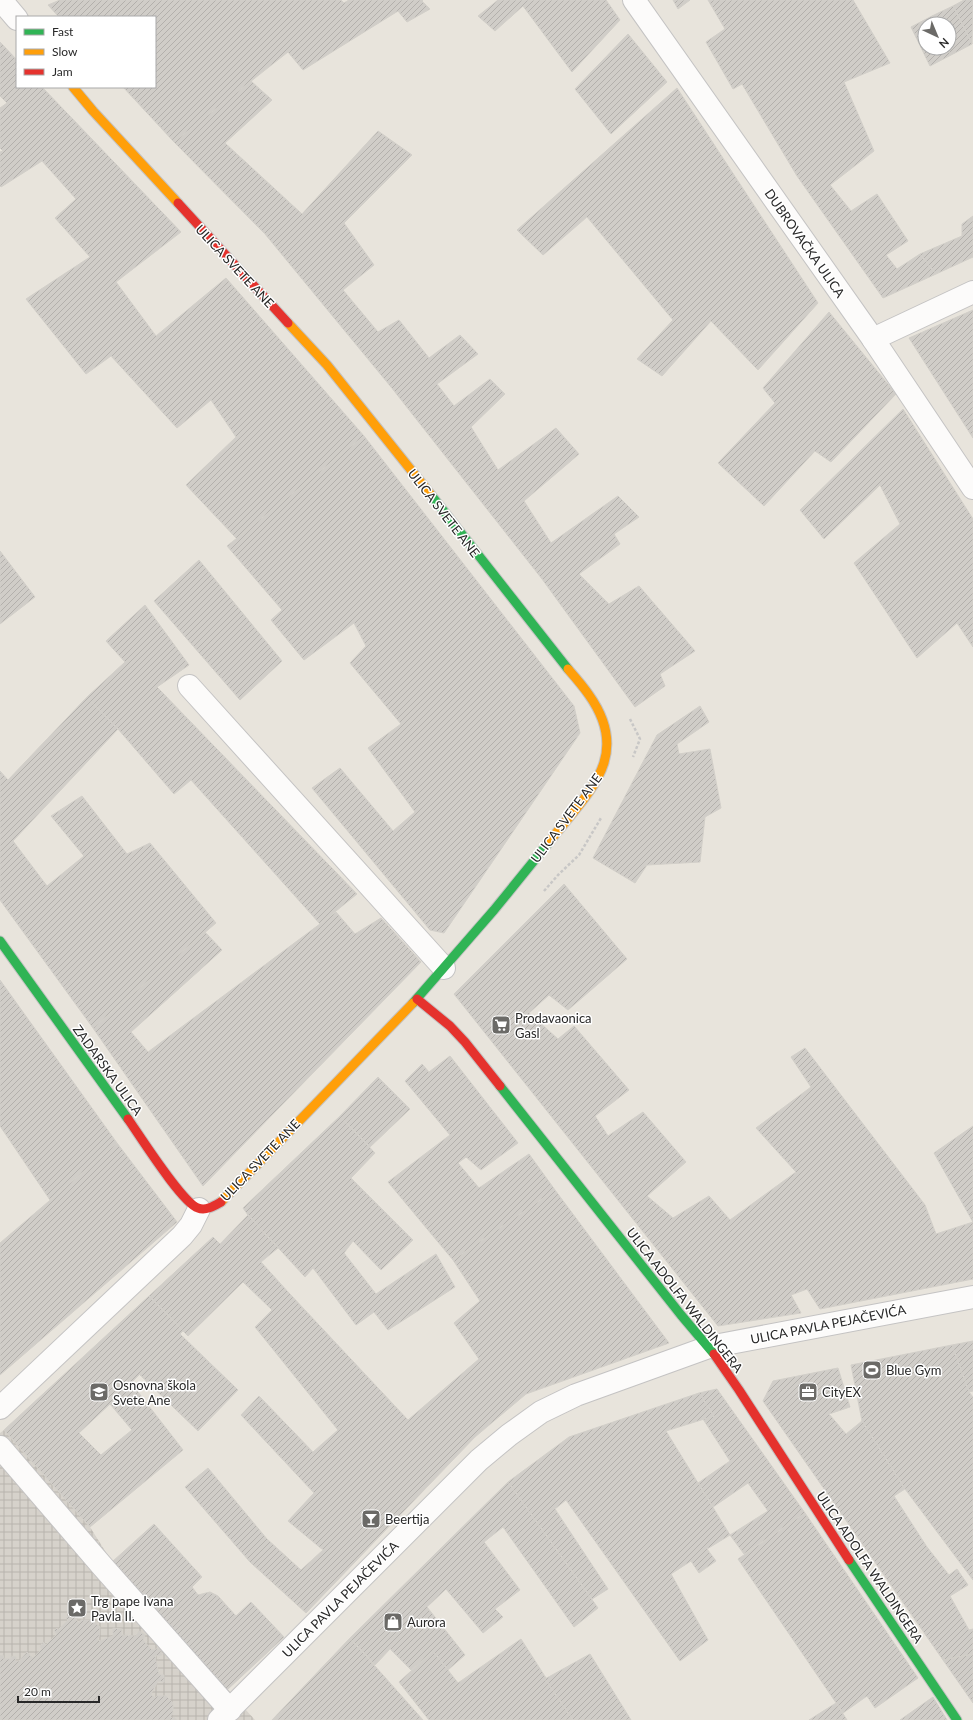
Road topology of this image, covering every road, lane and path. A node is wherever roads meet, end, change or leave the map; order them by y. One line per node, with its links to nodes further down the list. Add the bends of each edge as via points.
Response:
1 (1, 0): 3 (street)
2 (634, 0): 6 (street, DUBROVAČKA ULICA)
3 (16, 18)
4 (74, 88): 14 (street, ULICA SVETE ANE, via 327,365 590,696 606,728 608,749 602,770 588,791 545,849)
5 (973, 292): 6 (street)
6 (873, 339): 7 (street, DUBROVAČKA ULICA)
7 (973, 488)
8 (189, 686): 14 (street)
9 (627, 714): 10 (path, via 640,739)
10 (631, 762)
11 (605, 812): 12 (path, via 579,855)
12 (544, 892)
13 (0, 941): 16 (street, ZADARSKA ULICA, via 179,1191)
14 (444, 968): 15 (street, ULICA SVETE ANE)
15 (417, 999): 16 (street, ULICA SVETE ANE, via 222,1201 211,1208); 18 (street, ULICA ADOLFA WALDINGERA, via 465,1042)
16 (199, 1209): 19 (street, via 182,1236)
17 (973, 1297): 18 (street, ULICA PAVLA PEJAČEVIĆA)
18 (709, 1347): 21 (street, ULICA PAVLA PEJAČEVIĆA, via 576,1395 541,1412 509,1435 479,1460); 22 (street, ULICA ADOLFA WALDINGERA)
19 (0, 1408)
20 (0, 1447): 21 (street, via 103,1567)
21 (224, 1715)
22 (957, 1720)

